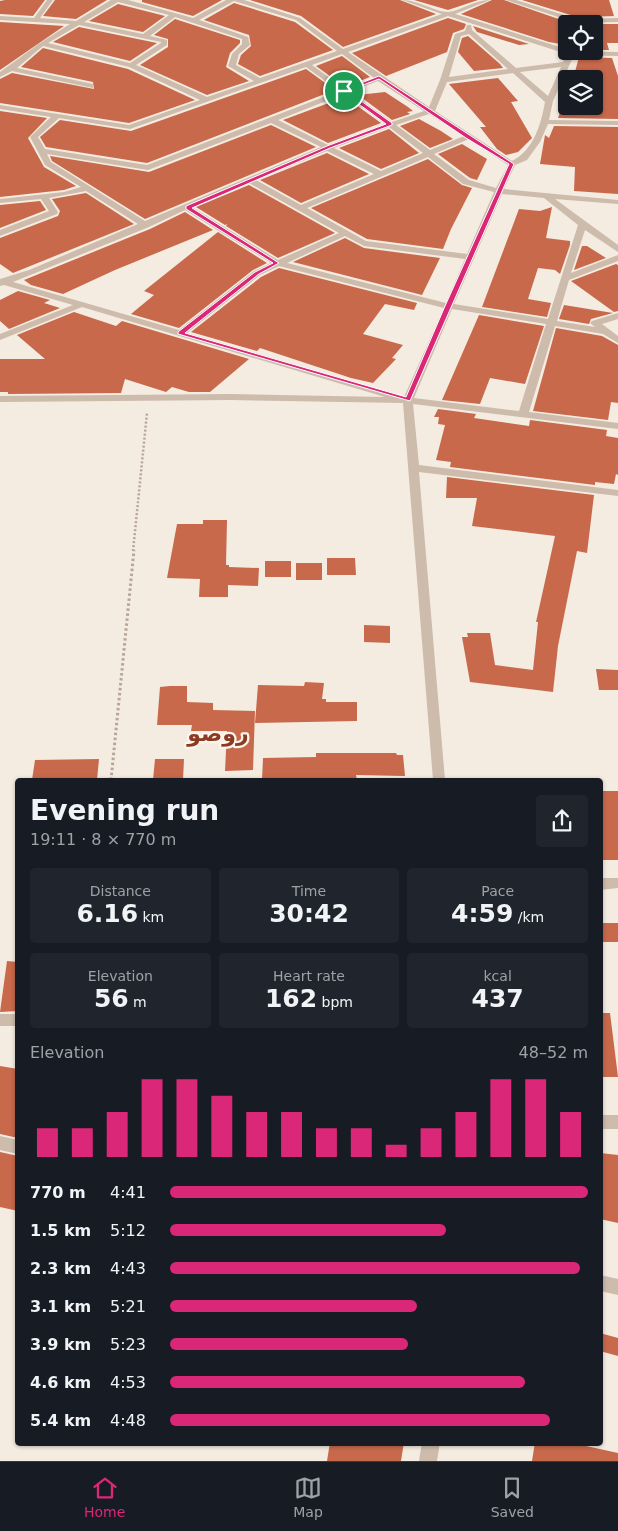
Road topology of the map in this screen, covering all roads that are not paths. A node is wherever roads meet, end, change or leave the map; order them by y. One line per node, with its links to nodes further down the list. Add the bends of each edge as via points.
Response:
1 (50, 0): 13 (street)
2 (118, 0): 11 (street); 17 (street)
3 (231, 0): 15 (street)
4 (237, 0): 9 (street)
5 (262, 0): 9 (street)
6 (405, 0): 10 (street)
7 (487, 0): 10 (street)
8 (508, 0): 14 (street, via 577,21)
9 (252, 4): 22 (street, via 298,19)
10 (449, 13): 16 (street); 22 (street)
11 (174, 14): 15 (street); 19 (street)
12 (0, 18): 13 (street)
13 (36, 20): 17 (street)
14 (618, 20)
15 (193, 21): 34 (street, via 246,38 246,45 233,57 232,66)
16 (476, 22): 18 (street, via 468,27); 21 (street)
17 (80, 23): 19 (street); 20 (street)
18 (471, 32): 30 (street); 33 (street, via 458,34)
19 (145, 36): 28 (street, via 166,43)
20 (42, 44): 28 (street); 29 (street)
21 (558, 49)
22 (342, 52): 26 (street); 32 (street)
23 (603, 54): 24 (street)
24 (618, 54)
25 (567, 60): 27 (street)
26 (306, 64): 34 (street); 36 (street)
27 (564, 64): 30 (street); 38 (street)
28 (131, 65): 37 (street)
29 (12, 69): 31 (street); 35 (street)
30 (516, 70): 33 (street); 38 (street)
31 (0, 75)
32 (379, 78): 36 (street); 40 (street)
33 (444, 80): 40 (street)
34 (260, 81): 37 (street)
35 (90, 86)
36 (344, 91): 42 (street); 45 (street)
37 (207, 100): 41 (street, via 130,127)
38 (549, 101): 43 (street)
39 (0, 107): 41 (street)
40 (431, 112): 45 (street); 46 (street)
41 (57, 116): 48 (street, via 34,137)
42 (270, 119): 47 (street); 48 (street, via 148,168)
43 (545, 122): 44 (street); 50 (street, via 531,151)
44 (618, 123)
45 (390, 124): 47 (street); 49 (street)
46 (468, 137): 49 (street); 50 (street)
47 (328, 147): 51 (street); 52 (street)
48 (41, 150): 53 (street, via 48,163)
49 (430, 154): 51 (street); 54 (street, via 466,182)
50 (512, 164): 54 (street)
51 (381, 174): 60 (street)
52 (250, 180): 59 (street); 60 (street)
53 (87, 188): 55 (street); 62 (street)
54 (498, 191): 56 (street); 66 (street)
55 (43, 196): 57 (street); 63 (street, via 54,212)
56 (548, 197): 58 (street); 61 (street)
57 (0, 200)
58 (618, 202)
59 (188, 208): 62 (street); 68 (street)
60 (300, 208): 64 (street)
61 (582, 224): 65 (street); 69 (street)
62 (146, 225): 70 (street)
63 (0, 233)
64 (346, 233): 66 (street, via 364,243); 68 (street)
65 (618, 249)
66 (470, 257): 72 (street)
67 (618, 258): 69 (street)
68 (277, 263): 72 (street); 76 (street, via 257,273)
69 (567, 278): 74 (street)
70 (2, 282): 71 (street)
71 (83, 304): 76 (street); 77 (street)
72 (448, 306): 74 (street); 80 (street)
73 (618, 316): 75 (street, via 595,324)
74 (551, 323): 75 (street); 81 (street)
75 (606, 331): 78 (street)
76 (181, 333): 80 (street)
77 (0, 337)
78 (618, 340)
79 (0, 399): 80 (street)
80 (408, 400): 81 (street); 83 (street)
81 (523, 414): 82 (street)
82 (618, 426)
83 (414, 468): 84 (street); 85 (street)
84 (618, 493)
85 (439, 778)
86 (618, 883): 87 (street)
87 (603, 884)
88 (0, 1020): 89 (street)
89 (15, 1020)
90 (603, 1122): 91 (street)
91 (618, 1122)
92 (0, 1143): 93 (street)
93 (15, 1147)
94 (603, 1284): 95 (street)
95 (618, 1287)
96 (430, 1446): 97 (street)
97 (428, 1461)

